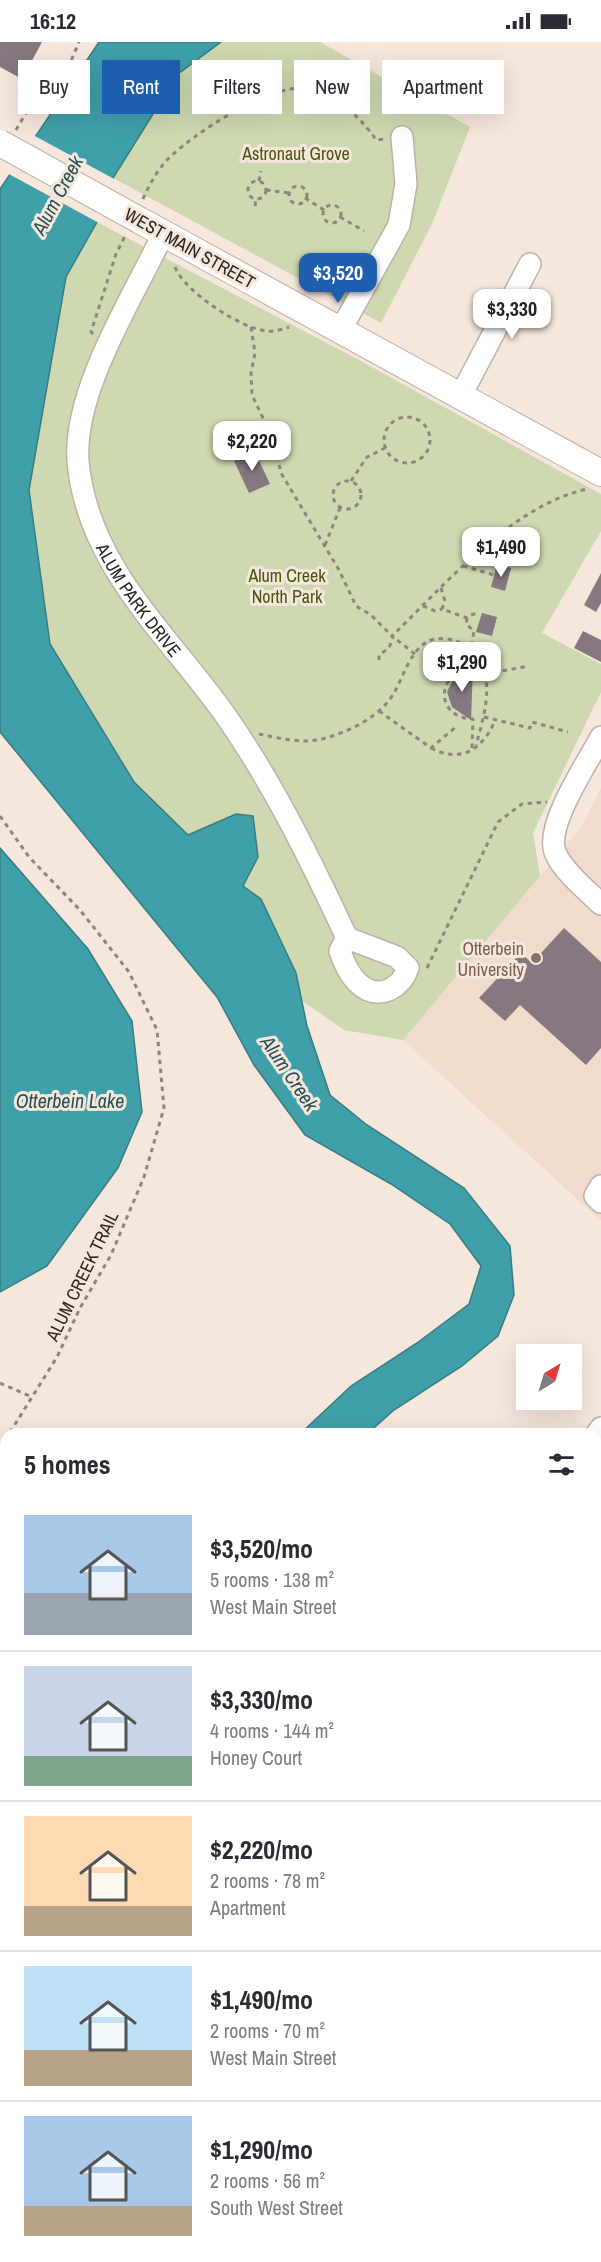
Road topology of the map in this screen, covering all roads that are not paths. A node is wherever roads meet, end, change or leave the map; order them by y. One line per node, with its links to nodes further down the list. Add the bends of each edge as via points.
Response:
1 (402, 137): 5 (street, via 406,184 399,225)
2 (5, 140): 3 (main road, WEST MAIN STREET, bridge)
3 (163, 234): 5 (main road, WEST MAIN STREET); 10 (street, ALUM PARK DRIVE, via 106,345 83,416 78,460 90,515 121,581 234,729 307,852)
4 (530, 264): 6 (street)
5 (340, 331): 6 (main road, WEST MAIN STREET)
6 (460, 397): 7 (main road, WEST MAIN STREET)
7 (598, 480)
8 (601, 737): 9 (street, via 564,807 553,840 555,853)
9 (601, 904)
10 (347, 938): 10 (street, ALUM PARK DRIVE, via 340,951 346,967 362,987 376,992 393,989 405,978 408,968 398,957)
11 (601, 1186): 12 (street, via 595,1196)
12 (601, 1202)

